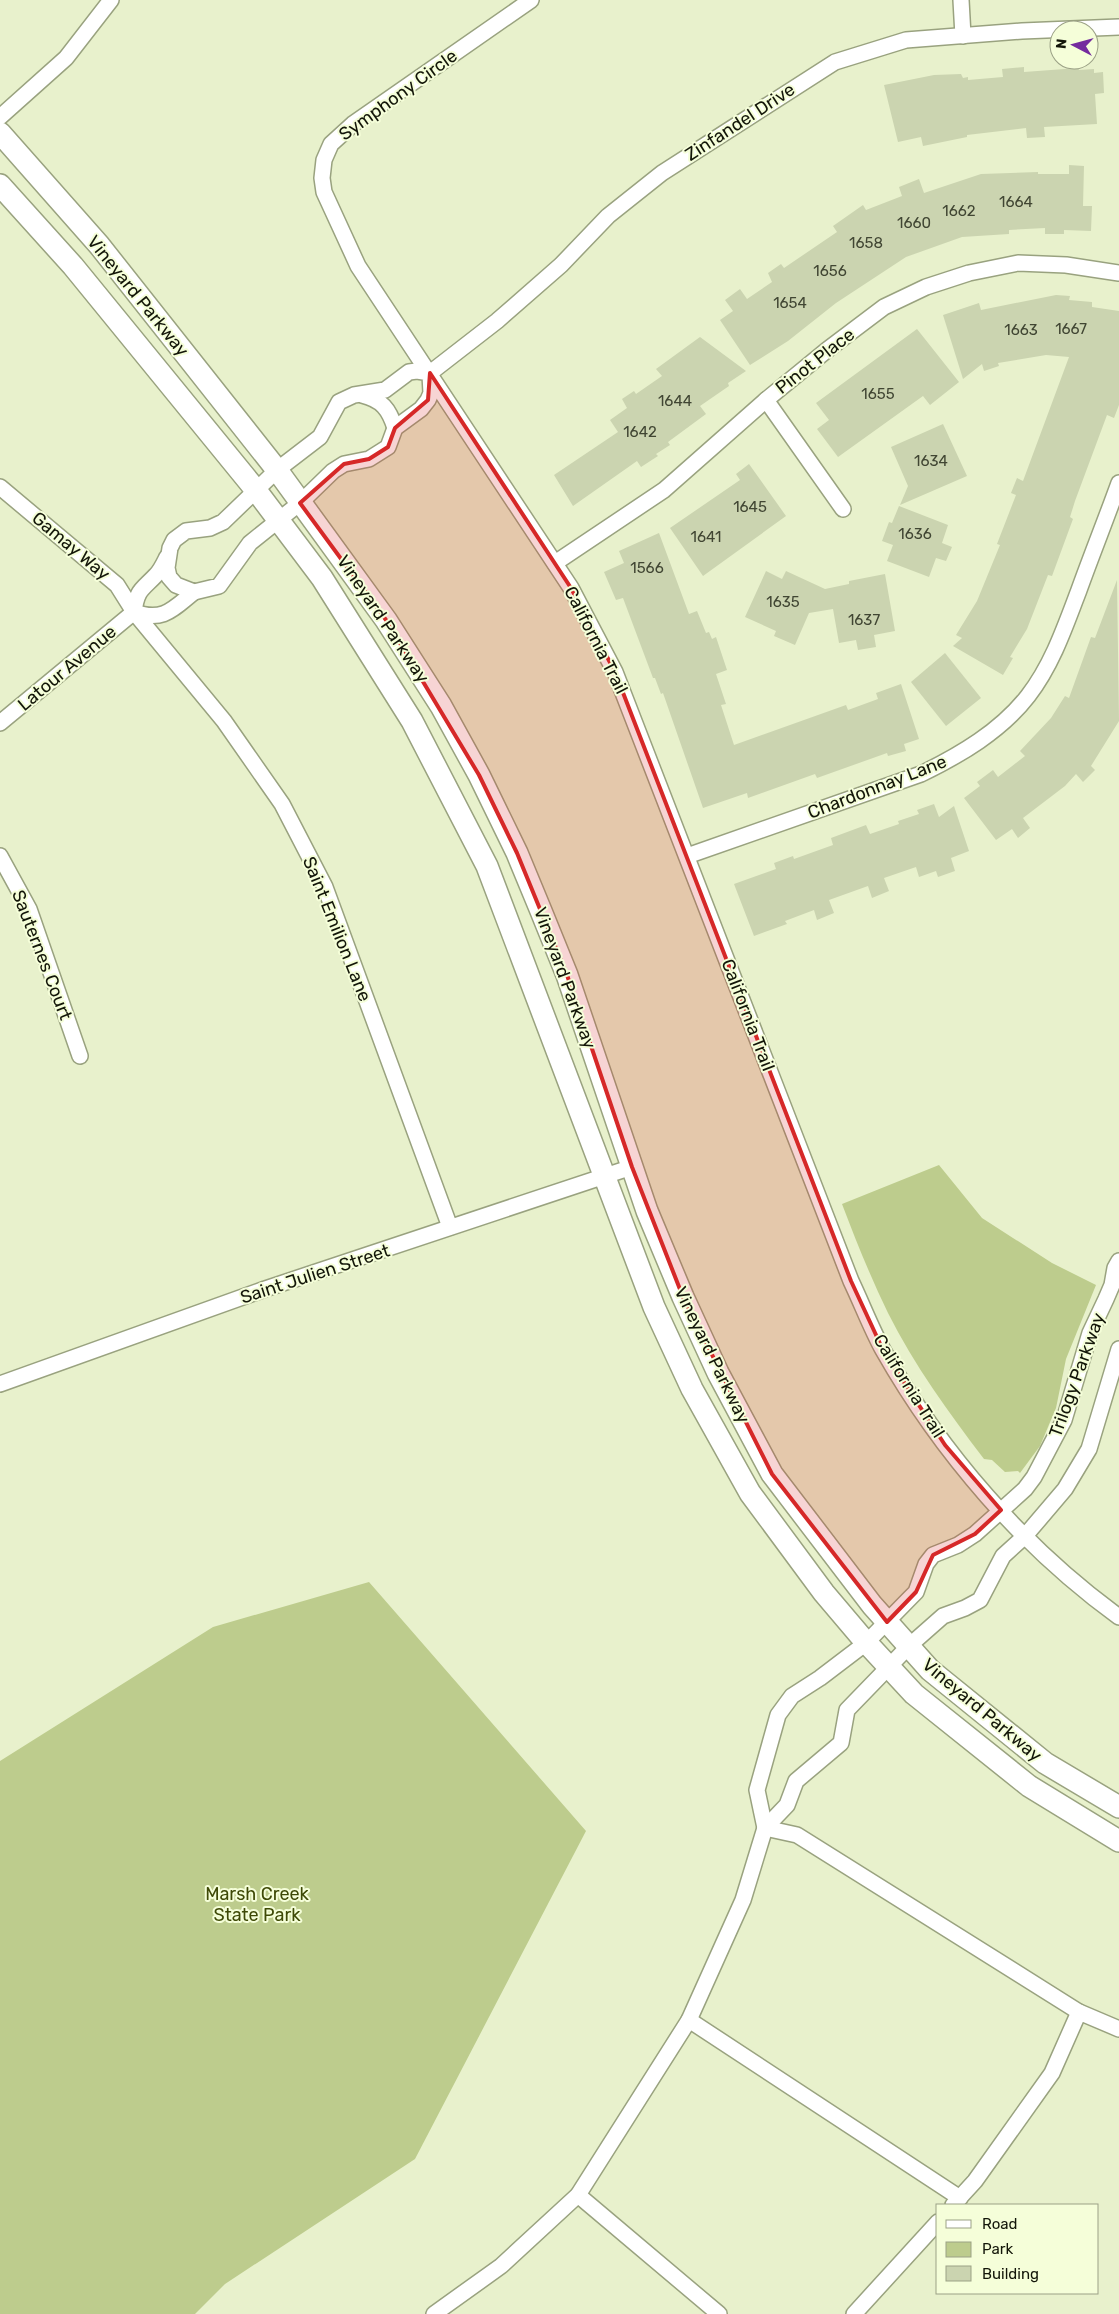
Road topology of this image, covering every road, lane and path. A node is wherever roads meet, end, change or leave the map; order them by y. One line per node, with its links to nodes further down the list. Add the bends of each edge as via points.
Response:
1 (111, 0): 6 (street, via 66,58)
2 (532, 0): 10 (street, Symphony Circle, via 353,124 331,144 324,160 324,192 358,266)
3 (961, 0): 5 (street)
4 (1119, 27): 5 (street, Zinfandel Drive)
5 (964, 36): 10 (street, Zinfandel Drive, via 906,40 835,62 757,110 662,173 608,216 561,265 498,321)
6 (0, 116)
7 (0, 133): 14 (street, Vineyard Parkway, via 99,245)
8 (0, 185): 17 (street, Vineyard Parkway, via 73,266)
9 (1119, 273): 12 (street, Pinot Place, via 1066,265 1018,263 969,273 926,287 884,307)
10 (430, 373): 11 (street, via 409,372 385,390); 13 (street, via 428,400); 22 (street, California Trail)
11 (362, 395): 13 (street, via 381,402 391,416); 14 (street, via 339,402 320,437)
12 (766, 400): 19 (street); 22 (street, Pinot Place, via 664,490)
13 (394, 428): 18 (street, via 388,447 369,459 344,464 333,471)
14 (276, 470): 17 (street, Latour Avenue); 18 (street, Vineyard Parkway)
15 (1119, 483): 27 (street, Chardonnay Lane, via 1049,664 1028,697 985,737 921,774)
16 (0, 488): 24 (street, Gamay Way, via 117,585)
17 (255, 489): 20 (street, Vineyard Parkway); 21 (street, Latour Avenue, via 223,522 180,534)
18 (300, 503): 20 (street); 29 (street, Vineyard Parkway, via 386,620 479,775 517,853 566,975)
19 (843, 509)
20 (278, 521): 23 (street, Latour Avenue, via 250,543 219,586); 30 (street, Vineyard Parkway, via 333,595 412,721 487,866)
21 (168, 556): 23 (street, via 169,576 176,585); 24 (street, Latour Avenue, via 158,574 140,589)
22 (555, 563): 27 (street, California Trail, via 615,672)
23 (194, 592): 24 (street, Latour Avenue, via 158,616)
24 (134, 612): 25 (street, Latour Avenue); 31 (street, Saint Emilion Lane, via 224,721 282,804 325,887)
25 (0, 723)
26 (0, 856): 28 (street, Sauternes Court, via 29,909)
27 (687, 856): 35 (street, California Trail, via 851,1282 883,1350 946,1445)
28 (80, 1056)
29 (632, 1167): 30 (street, Saint Julien Street); 38 (street, Vineyard Parkway, via 683,1297 718,1373 772,1474)
30 (604, 1177): 31 (street, Saint Julien Street); 39 (street, Vineyard Parkway, via 654,1307 692,1389 745,1484 824,1593)
31 (450, 1227): 34 (street, Saint Julien Street)
32 (1119, 1261): 35 (street, Trilogy Parkway, via 1112,1285 1090,1332 1058,1434 1025,1490)
33 (1119, 1349): 36 (street, Trilogy Parkway, via 1089,1449 1065,1489)
34 (0, 1384)
35 (1001, 1510): 36 (street, California Trail); 38 (street, Trilogy Parkway, via 975,1534 933,1555 926,1564 916,1592)
36 (1025, 1536): 37 (street, California Trail, via 1057,1567); 40 (street, Trilogy Parkway, via 1003,1556 980,1600 943,1616)
37 (1119, 1617)
38 (887, 1622): 39 (street, Trilogy Parkway); 40 (street, Vineyard Parkway)
39 (866, 1643): 41 (street, Vineyard Parkway); 43 (street, Trilogy Parkway, via 792,1696 778,1715 756,1790)
40 (909, 1646): 41 (street, Trilogy Parkway); 42 (street, Vineyard Parkway, via 930,1670 1045,1763)
41 (888, 1666): 43 (street, Trilogy Parkway, via 847,1710 841,1743 796,1781 787,1805); 44 (street, Vineyard Parkway, via 914,1694 1030,1786)
42 (1119, 1807)
43 (765, 1828): 45 (street, via 797,1835); 46 (street, via 743,1900)
44 (1119, 1840)
45 (1079, 2012): 47 (street); 49 (street, via 1052,2072)
46 (689, 2020): 48 (street); 49 (street)
47 (1119, 2029)
48 (578, 2195): 51 (street, via 501,2266); 52 (street)
49 (957, 2202)
50 (936, 2224): 53 (street)
51 (434, 2314)
52 (719, 2314)
53 (854, 2314)

